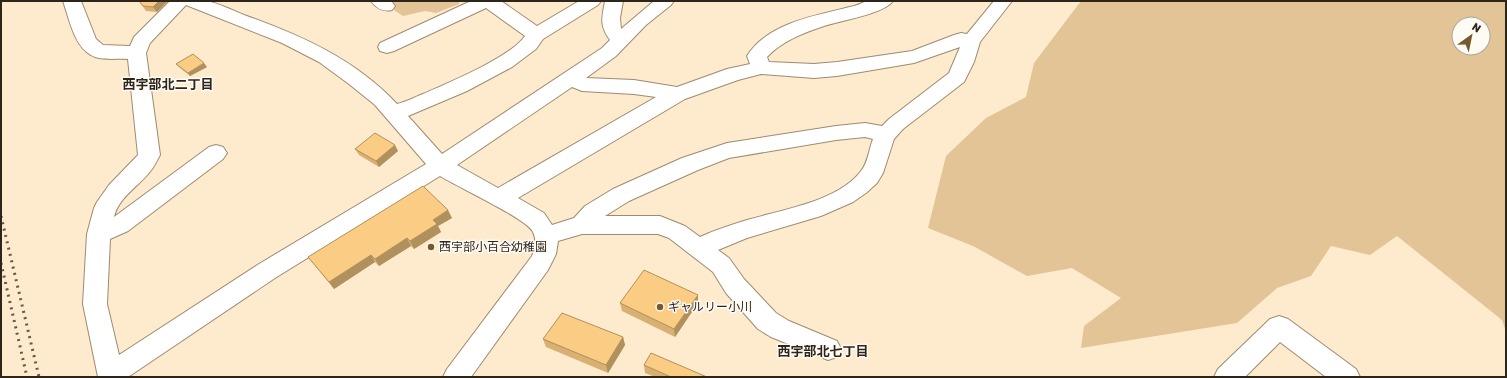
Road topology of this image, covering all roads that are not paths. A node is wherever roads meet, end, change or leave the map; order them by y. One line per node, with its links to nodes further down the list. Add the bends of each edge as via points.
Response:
1 (72, 1): 15 (street, via 88,42 98,51)
2 (180, 1): 15 (street, via 141,41)
3 (191, 1): 19 (street, via 252,24 326,58 352,76)
4 (486, 1): 14 (street)
5 (489, 1): 11 (street)
6 (592, 1): 11 (street)
7 (614, 1): 12 (street, via 610,19 612,31)
8 (665, 1): 12 (street)
9 (884, 1): 16 (street, via 791,32 763,48 756,56)
10 (1003, 1): 13 (street)
11 (536, 35): 19 (street, via 529,45 505,62 460,86)
12 (620, 40): 17 (street, via 609,52)
13 (971, 41): 16 (street, via 961,39 914,57 837,69 814,71); 20 (street, via 957,77 896,124)
14 (387, 47)
15 (137, 53): 25 (street, via 149,155 105,208)
16 (761, 68): 18 (street, via 734,74)
17 (572, 78): 18 (street, via 582,84 634,87); 22 (street)
18 (678, 94): 23 (street)
19 (394, 112): 22 (street, via 413,138)
20 (886, 135): 24 (street, via 865,130 727,151 690,164 622,195 593,212); 27 (street, via 874,169 868,178 845,196 821,207)
21 (216, 153): 25 (street, via 120,225)
22 (441, 165): 23 (street); 29 (street, via 267,271)
23 (499, 198): 26 (street, via 538,221)
24 (582, 225): 26 (street); 27 (street, via 660,225 677,232)
25 (99, 234): 29 (street, via 95,304)
26 (546, 236): 30 (street, via 548,244 540,263)
27 (699, 248): 28 (street, via 721,265 767,321)
28 (828, 349)
29 (111, 375)
30 (456, 377)
31 (1227, 377): 32 (street, via 1279,327)
32 (1347, 377)

